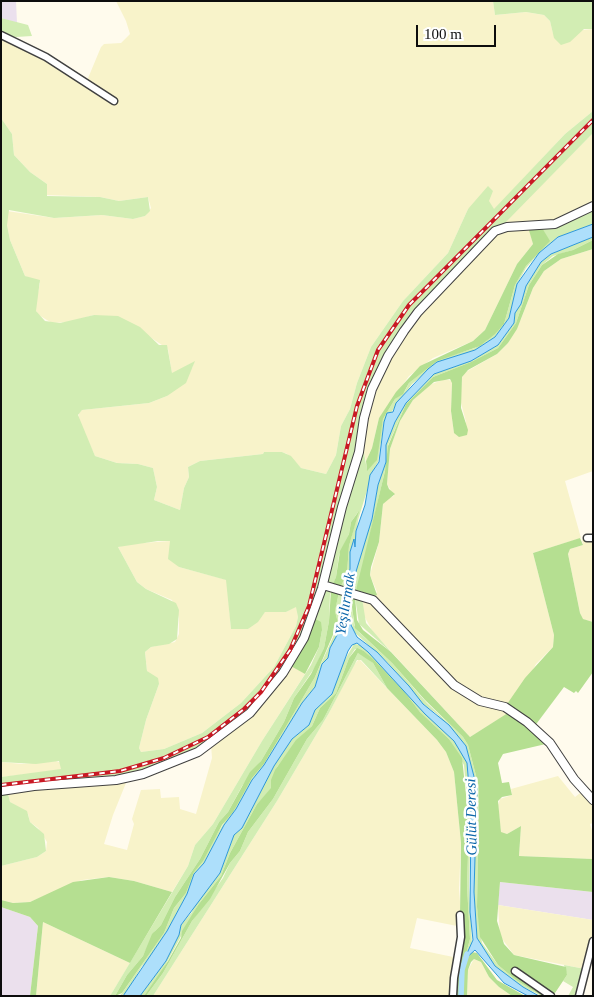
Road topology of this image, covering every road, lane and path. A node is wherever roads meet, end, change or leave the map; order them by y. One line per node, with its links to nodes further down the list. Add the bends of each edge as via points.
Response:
1 (1, 35): 2 (street, via 46,57)
2 (114, 101)
3 (593, 206): 4 (street, via 555,224 495,231 424,305 404,331 372,389)
4 (326, 585): 5 (street, via 304,638 283,673 250,713 211,744 166,766 128,778); 6 (street, via 373,600 462,691 480,701 505,707 534,727 550,742 574,779)
5 (1, 792)
6 (593, 800)
7 (460, 915): 10 (street, via 461,937)
8 (593, 941): 12 (street)
9 (516, 971): 11 (street)
10 (453, 996)
11 (551, 996)
12 (579, 996)

